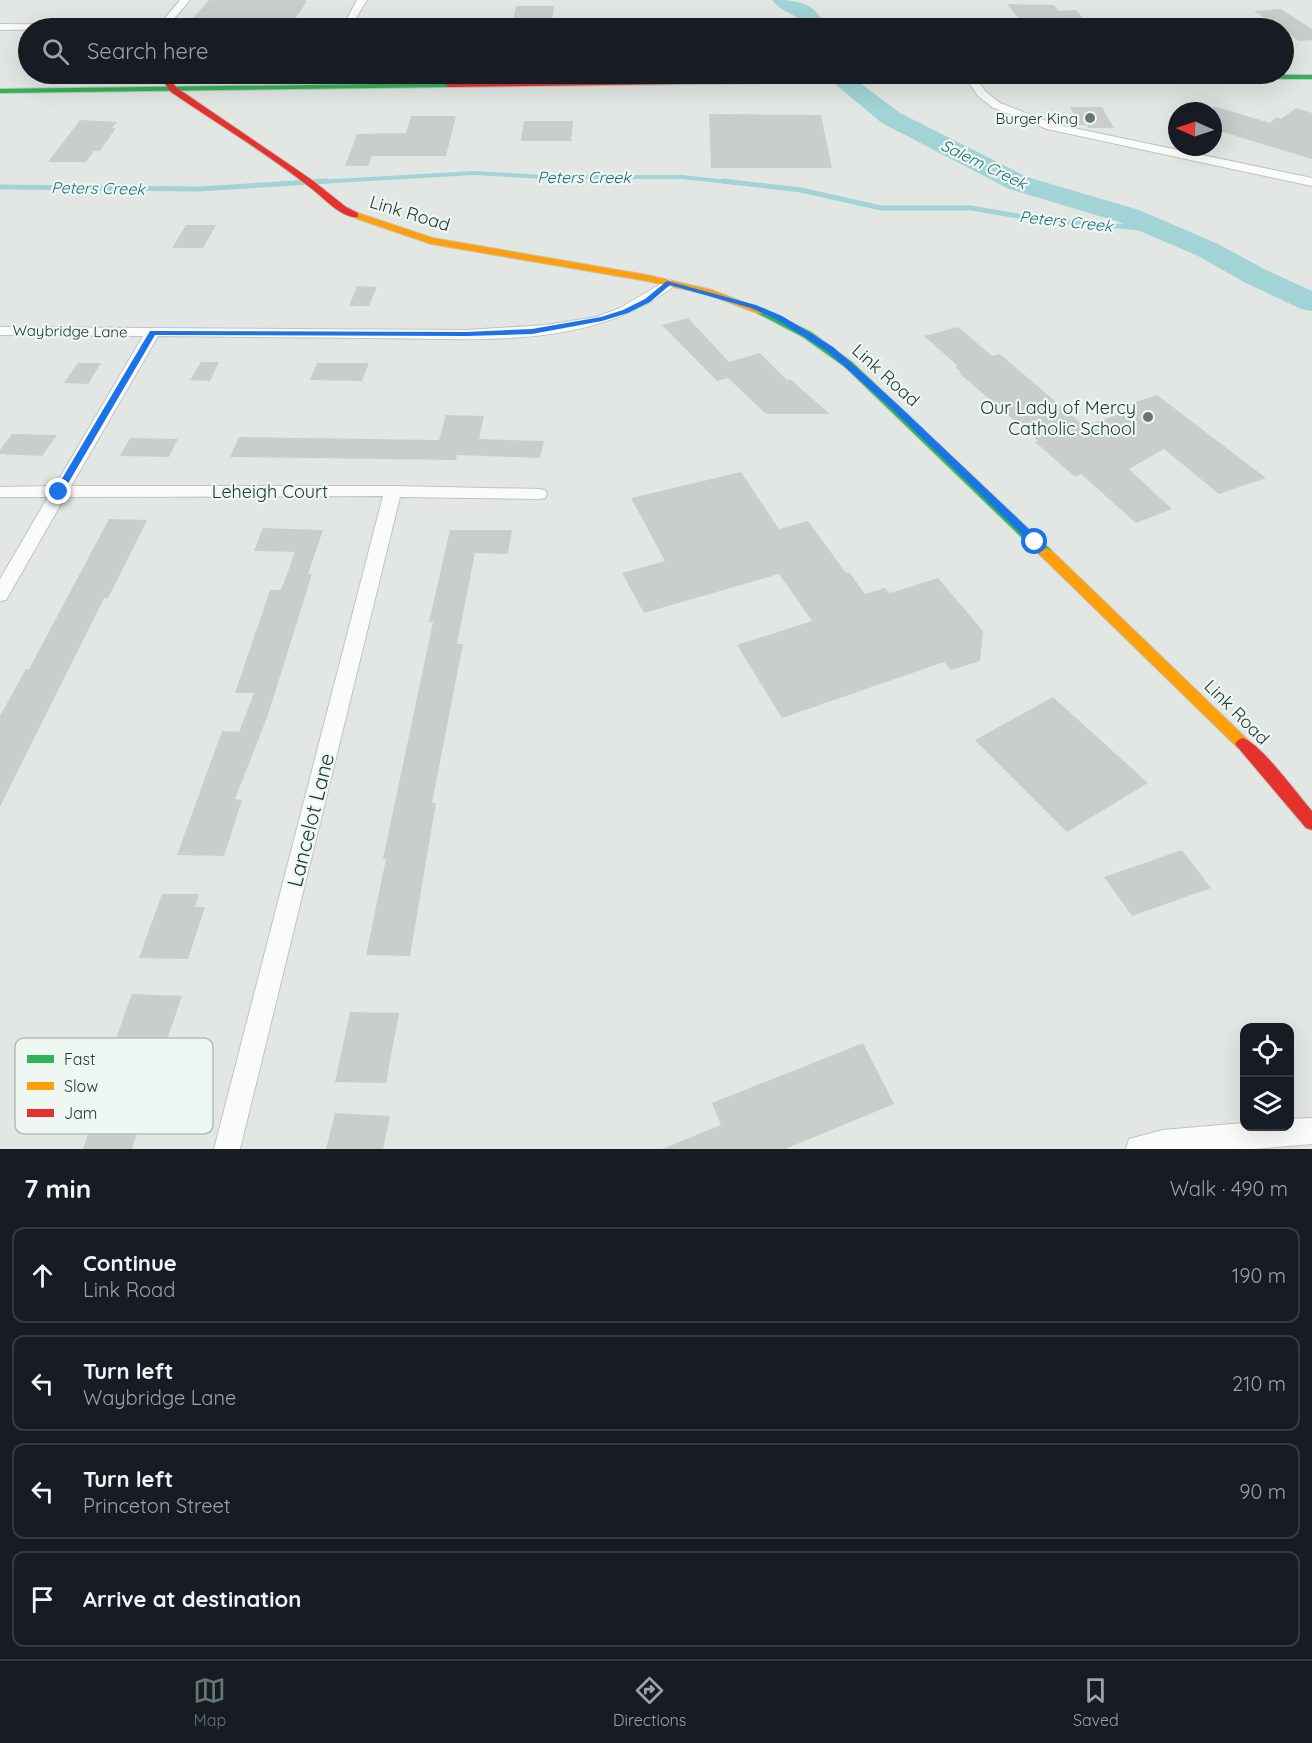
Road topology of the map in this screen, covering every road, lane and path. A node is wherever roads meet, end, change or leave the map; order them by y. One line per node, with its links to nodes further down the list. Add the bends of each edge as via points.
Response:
1 (185, 0): 3 (street)
2 (362, 0): 4 (street)
3 (170, 18)
4 (352, 18)
5 (0, 27): 6 (street)
6 (18, 27)
7 (1294, 65): 8 (main road)
8 (1312, 66)
9 (0, 77): 10 (main road)
10 (18, 77)
11 (1294, 77): 12 (main road)
12 (1312, 77)
13 (169, 84): 16 (main road, Link Road)
14 (335, 84): 16 (main road)
15 (975, 84): 18 (street, via 1000,107 1051,127)
16 (174, 90): 17 (main road); 19 (main road, Link Road, via 343,209 363,219 431,241)
17 (0, 91)
18 (1312, 182)
19 (669, 283): 21 (street, Waybridge Lane, via 626,311 532,331); 27 (main road, Link Road, via 779,318 837,355 1188,690 1262,763)
20 (0, 331): 21 (street, Waybridge Lane)
21 (153, 332): 24 (street)
22 (393, 491): 24 (street, Leheigh Court); 25 (street, Leheigh Court); 29 (street, Lancelot Lane)
23 (0, 492): 24 (street, Leheigh Court)
24 (59, 492): 26 (street)
25 (539, 494)
26 (0, 595)
27 (1312, 823)
28 (1312, 1131): 30 (street, via 1163,1143)
29 (227, 1149)
30 (1139, 1149)

